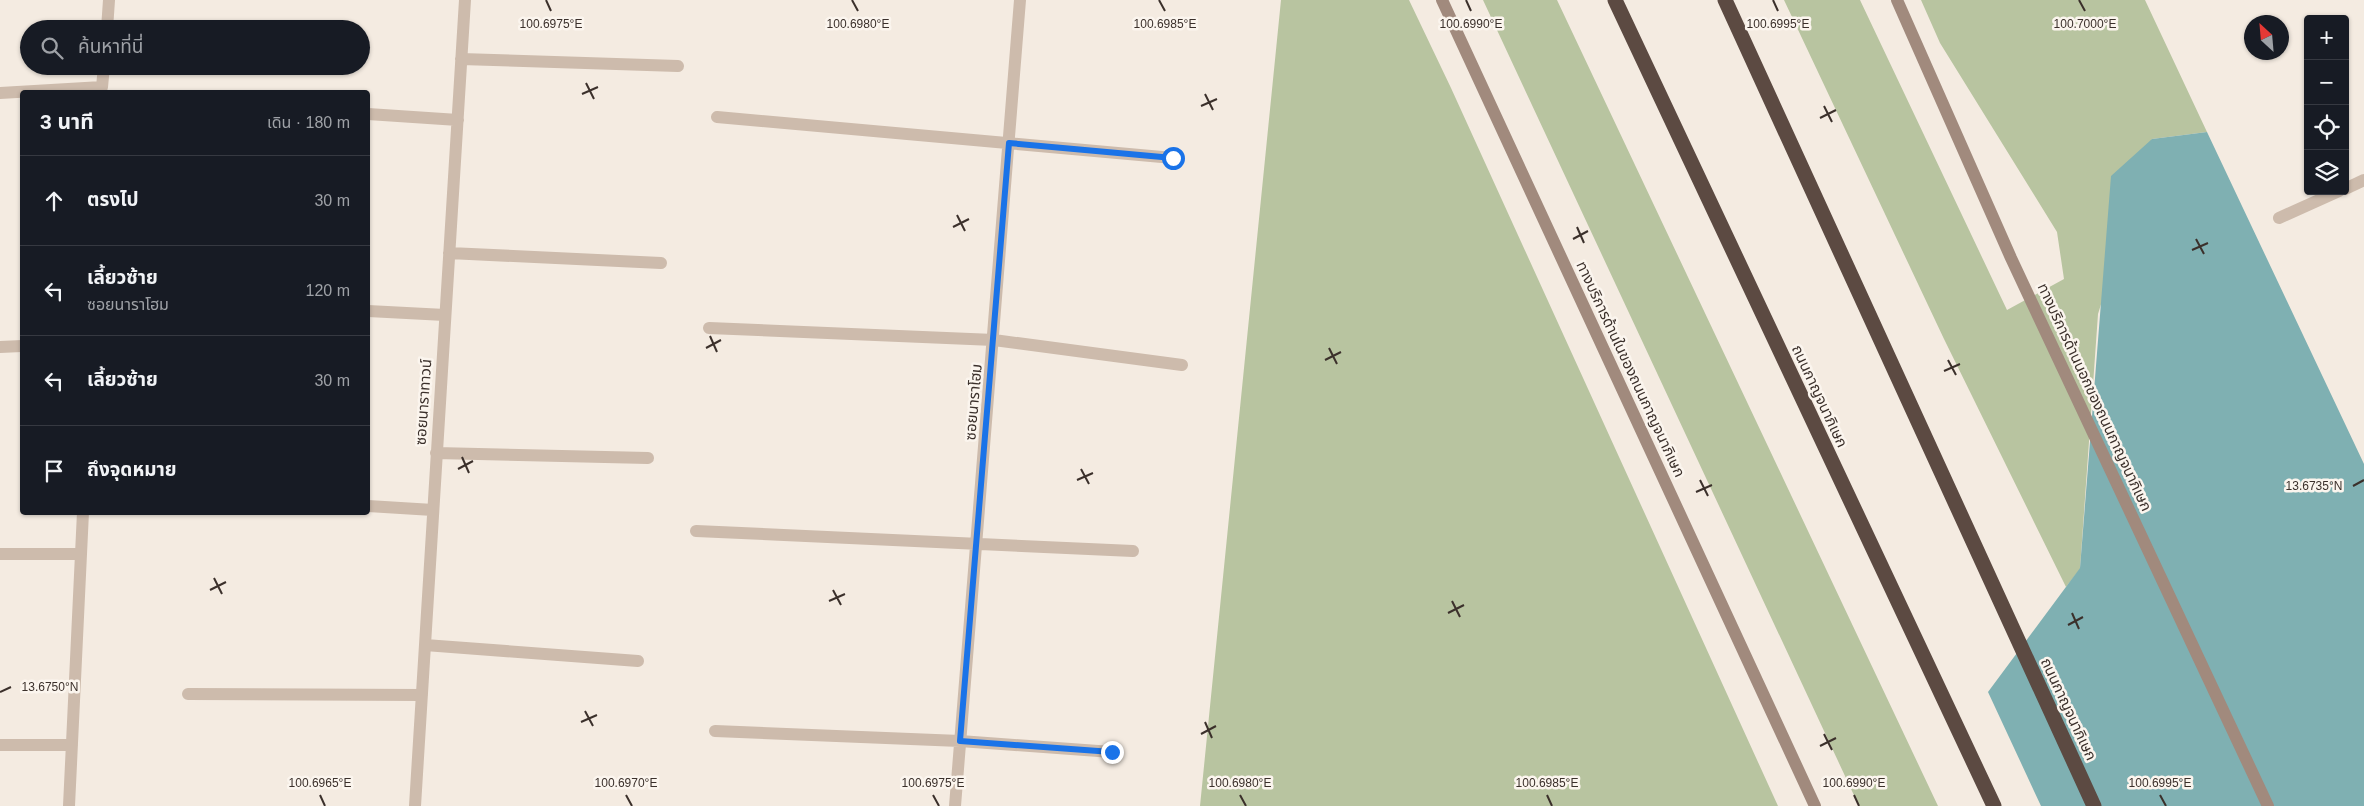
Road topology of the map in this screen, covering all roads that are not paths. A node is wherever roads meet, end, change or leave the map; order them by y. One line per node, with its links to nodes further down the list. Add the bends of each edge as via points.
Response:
1 (109, 0): 8 (street)
2 (465, 0): 9 (street, ซอยนาราทาวน์)
3 (1020, 0): 18 (street, ซอยนาราโฮม)
4 (1442, 0): 55 (main road, ทางบริการด้านในของถนนกาญจนาภิเษก)
5 (1614, 0): 56 (highway, ถนนกาญจนาภิเษก)
6 (1725, 0): 57 (highway, ถนนกาญจนาภิเษก)
7 (1898, 0): 58 (main road, ทางบริการด้านนอกของถนนกาญจนาภิเษก, via 2011,258)
8 (108, 20)
9 (461, 59): 10 (street); 17 (street, ซอยนาราทาวน์)
10 (678, 66)
11 (103, 75): 12 (street)
12 (102, 90)
13 (20, 92): 14 (street)
14 (0, 93)
15 (370, 114): 17 (street)
16 (717, 117): 18 (street)
17 (458, 120): 24 (street, ซอยนาราทาวน์)
18 (1009, 143): 19 (street); 29 (street, ซอยนาราโฮม)
19 (1173, 158)
20 (2364, 180): 21 (street)
21 (2349, 186)
22 (2330, 195): 23 (street)
23 (2279, 218)
24 (450, 253): 25 (street); 27 (street, ซอยนาราทาวน์)
25 (661, 263)
26 (370, 311): 27 (street)
27 (445, 315): 33 (street, ซอยนาราทาวน์)
28 (708, 328): 29 (street)
29 (994, 340): 32 (street); 39 (street, ซอยนาราโฮม)
30 (20, 346): 31 (street)
31 (0, 347)
32 (1182, 365)
33 (436, 453): 34 (street); 36 (street, ซอยนาราทาวน์)
34 (648, 458)
35 (370, 506): 36 (street)
36 (433, 510): 43 (street, ซอยนาราทาวน์)
37 (82, 515): 42 (street)
38 (696, 531): 39 (street)
39 (978, 543): 40 (street); 48 (street, ซอยนาราโฮม)
40 (1133, 551)
41 (0, 554): 42 (street)
42 (81, 554): 50 (street)
43 (425, 646): 44 (street); 46 (street, ซอยนาราทาวน์)
44 (638, 660)
45 (188, 694): 46 (street)
46 (422, 695): 53 (street, ซอยนาราทาวน์)
47 (714, 731): 48 (street)
48 (960, 741): 51 (street); 54 (street, ซอยนาราโฮม)
49 (0, 745): 50 (street)
50 (72, 745): 52 (street)
51 (1112, 752)
52 (70, 806)
53 (415, 806)
54 (955, 806)
55 (1815, 806)
56 (1994, 806)
57 (2094, 806)
58 (2268, 806)

